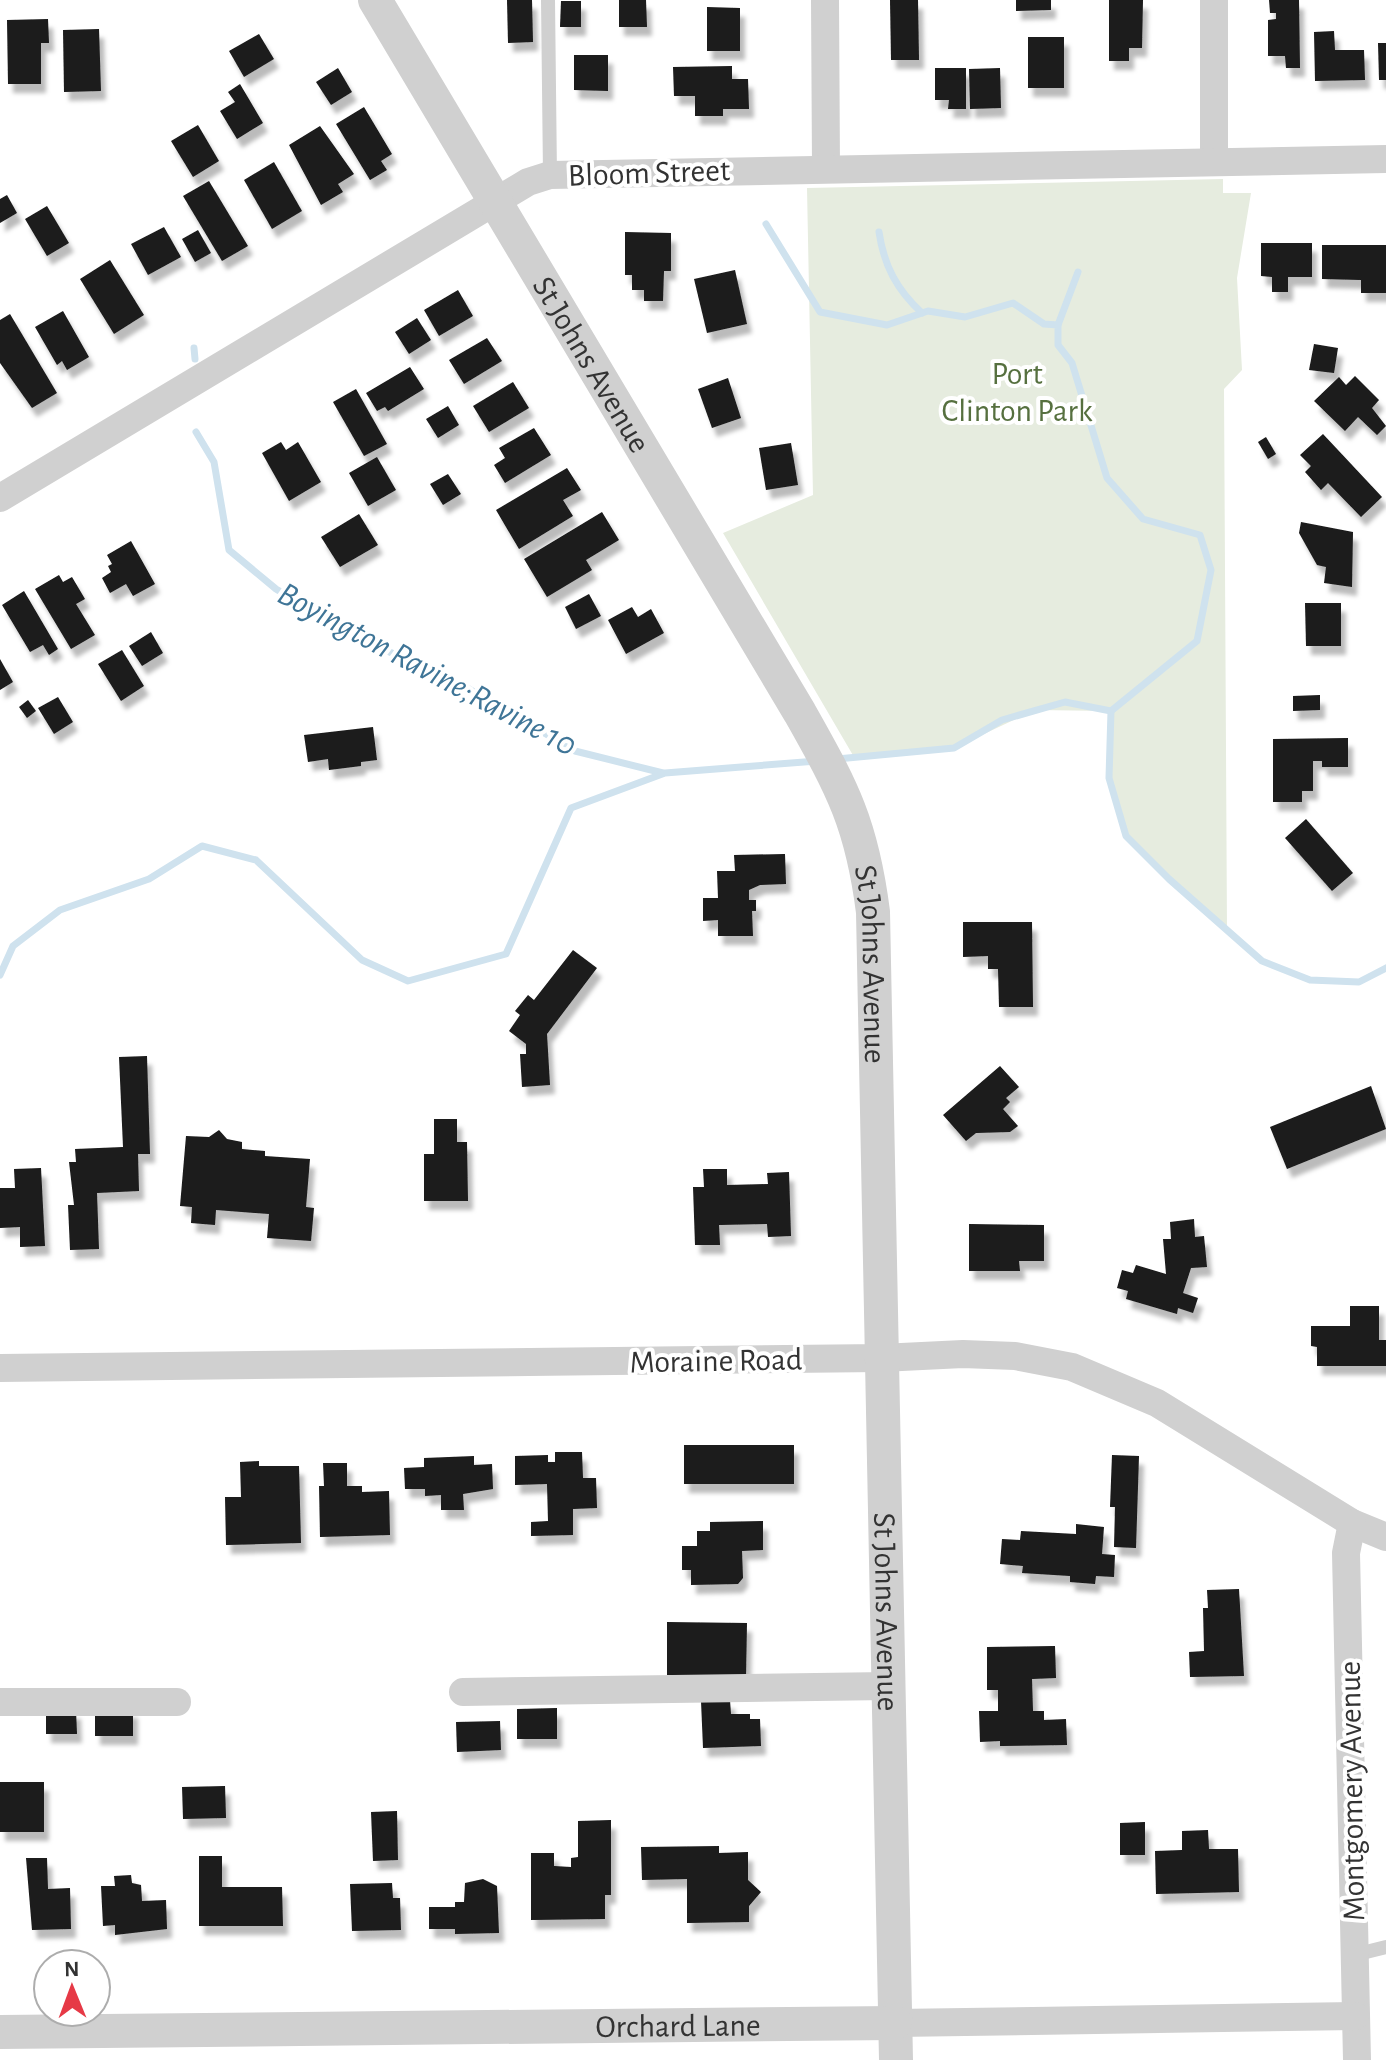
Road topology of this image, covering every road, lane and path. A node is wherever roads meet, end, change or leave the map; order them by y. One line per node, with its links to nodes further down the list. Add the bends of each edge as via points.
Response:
1 (375, 0): 9 (street, St Johns Avenue)
2 (548, 0): 8 (lane)
3 (825, 0): 7 (street)
4 (1214, 0): 6 (street)
5 (1386, 159): 6 (street, Bloom Street)
6 (1214, 161): 7 (street, Bloom Street)
7 (826, 167): 8 (street, Bloom Street)
8 (550, 175): 9 (street, Bloom Street)
9 (496, 201): 10 (street, Bloom Street); 11 (street, St Johns Avenue, via 778,675 857,822 873,912)
10 (4, 487)
11 (881, 1358): 12 (street, Moraine Road); 13 (street, Moraine Road, via 1002,1356 1072,1367 1157,1403); 15 (street, St Johns Avenue)
12 (0, 1368)
13 (1352, 1523): 14 (street, Moraine Road); 20 (street, Montgomery Avenue, via 1346,1553)
14 (1386, 1537)
15 (888, 1686): 16 (street); 22 (street, St Johns Avenue)
16 (463, 1692)
17 (0, 1702): 18 (street)
18 (177, 1702)
19 (1386, 1947): 20 (lane)
20 (1354, 1955): 21 (street, Montgomery Avenue)
21 (1355, 2016): 22 (street, Orchard Lane); 25 (street, Montgomery Avenue)
22 (895, 2023): 23 (street, Orchard Lane); 24 (street, St Johns Avenue)
23 (0, 2032)
24 (896, 2060)
25 (1357, 2060)

